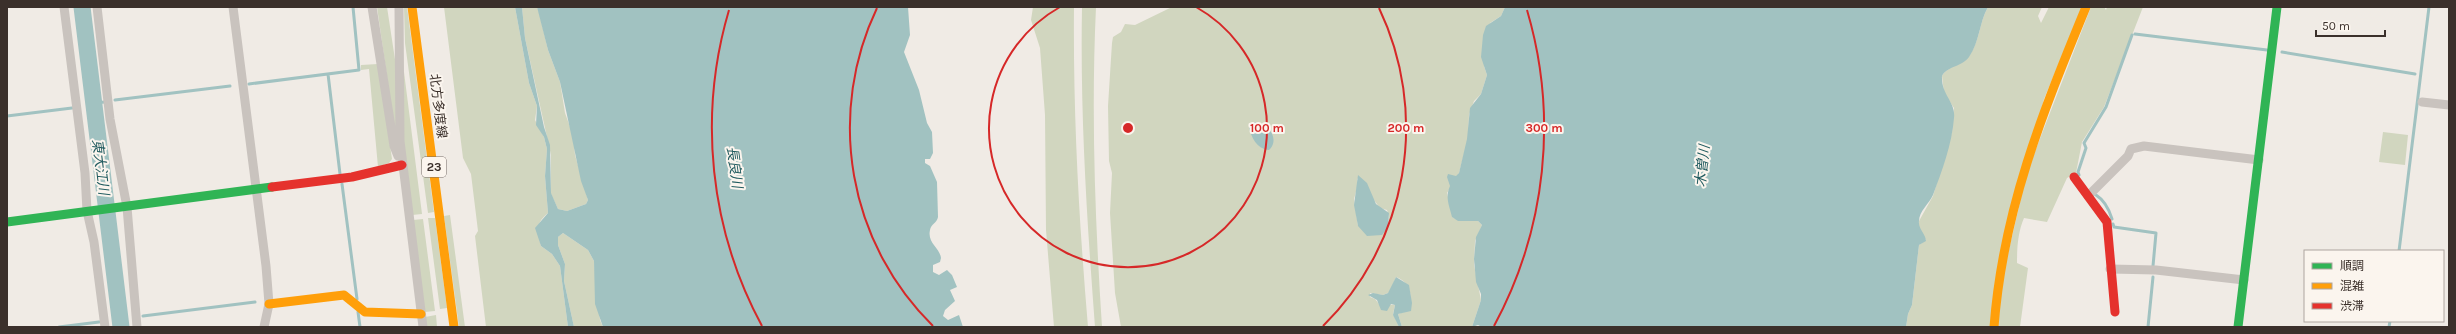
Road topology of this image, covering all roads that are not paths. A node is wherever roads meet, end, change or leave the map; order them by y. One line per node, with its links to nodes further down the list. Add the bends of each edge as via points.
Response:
1 (64, 7): 17 (street)
2 (97, 7): 16 (street)
3 (233, 7): 14 (street)
4 (372, 7): 12 (street, via 394,146)
5 (399, 7): 12 (street)
6 (412, 7): 28 (street, 北方多度線 / 23)
7 (2086, 7): 29 (street, via 2047,104 2012,210 2001,261)
8 (2277, 7): 11 (street)
9 (2422, 102): 10 (street)
10 (2449, 105)
11 (2259, 160): 15 (street, via 2144,146 2132,149); 20 (street)
12 (402, 165): 14 (street, via 352,177); 23 (street)
13 (2074, 177): 15 (street, via 2080,190)
14 (257, 190): 16 (street); 21 (street)
15 (2088, 196): 19 (street, via 2102,209 2107,222)
16 (123, 207): 17 (street); 25 (street)
17 (90, 211): 18 (street); 24 (street)
18 (7, 222)
19 (2110, 269): 20 (street, via 2156,270); 22 (street)
20 (2244, 280): 30 (street)
21 (269, 304): 23 (street, via 344,295 365,312); 26 (street)
22 (2115, 312)
23 (421, 314): 27 (street)
24 (105, 327)
25 (138, 327)
26 (264, 327)
27 (423, 327)
28 (454, 327)
29 (1994, 327)
30 (2238, 327)

